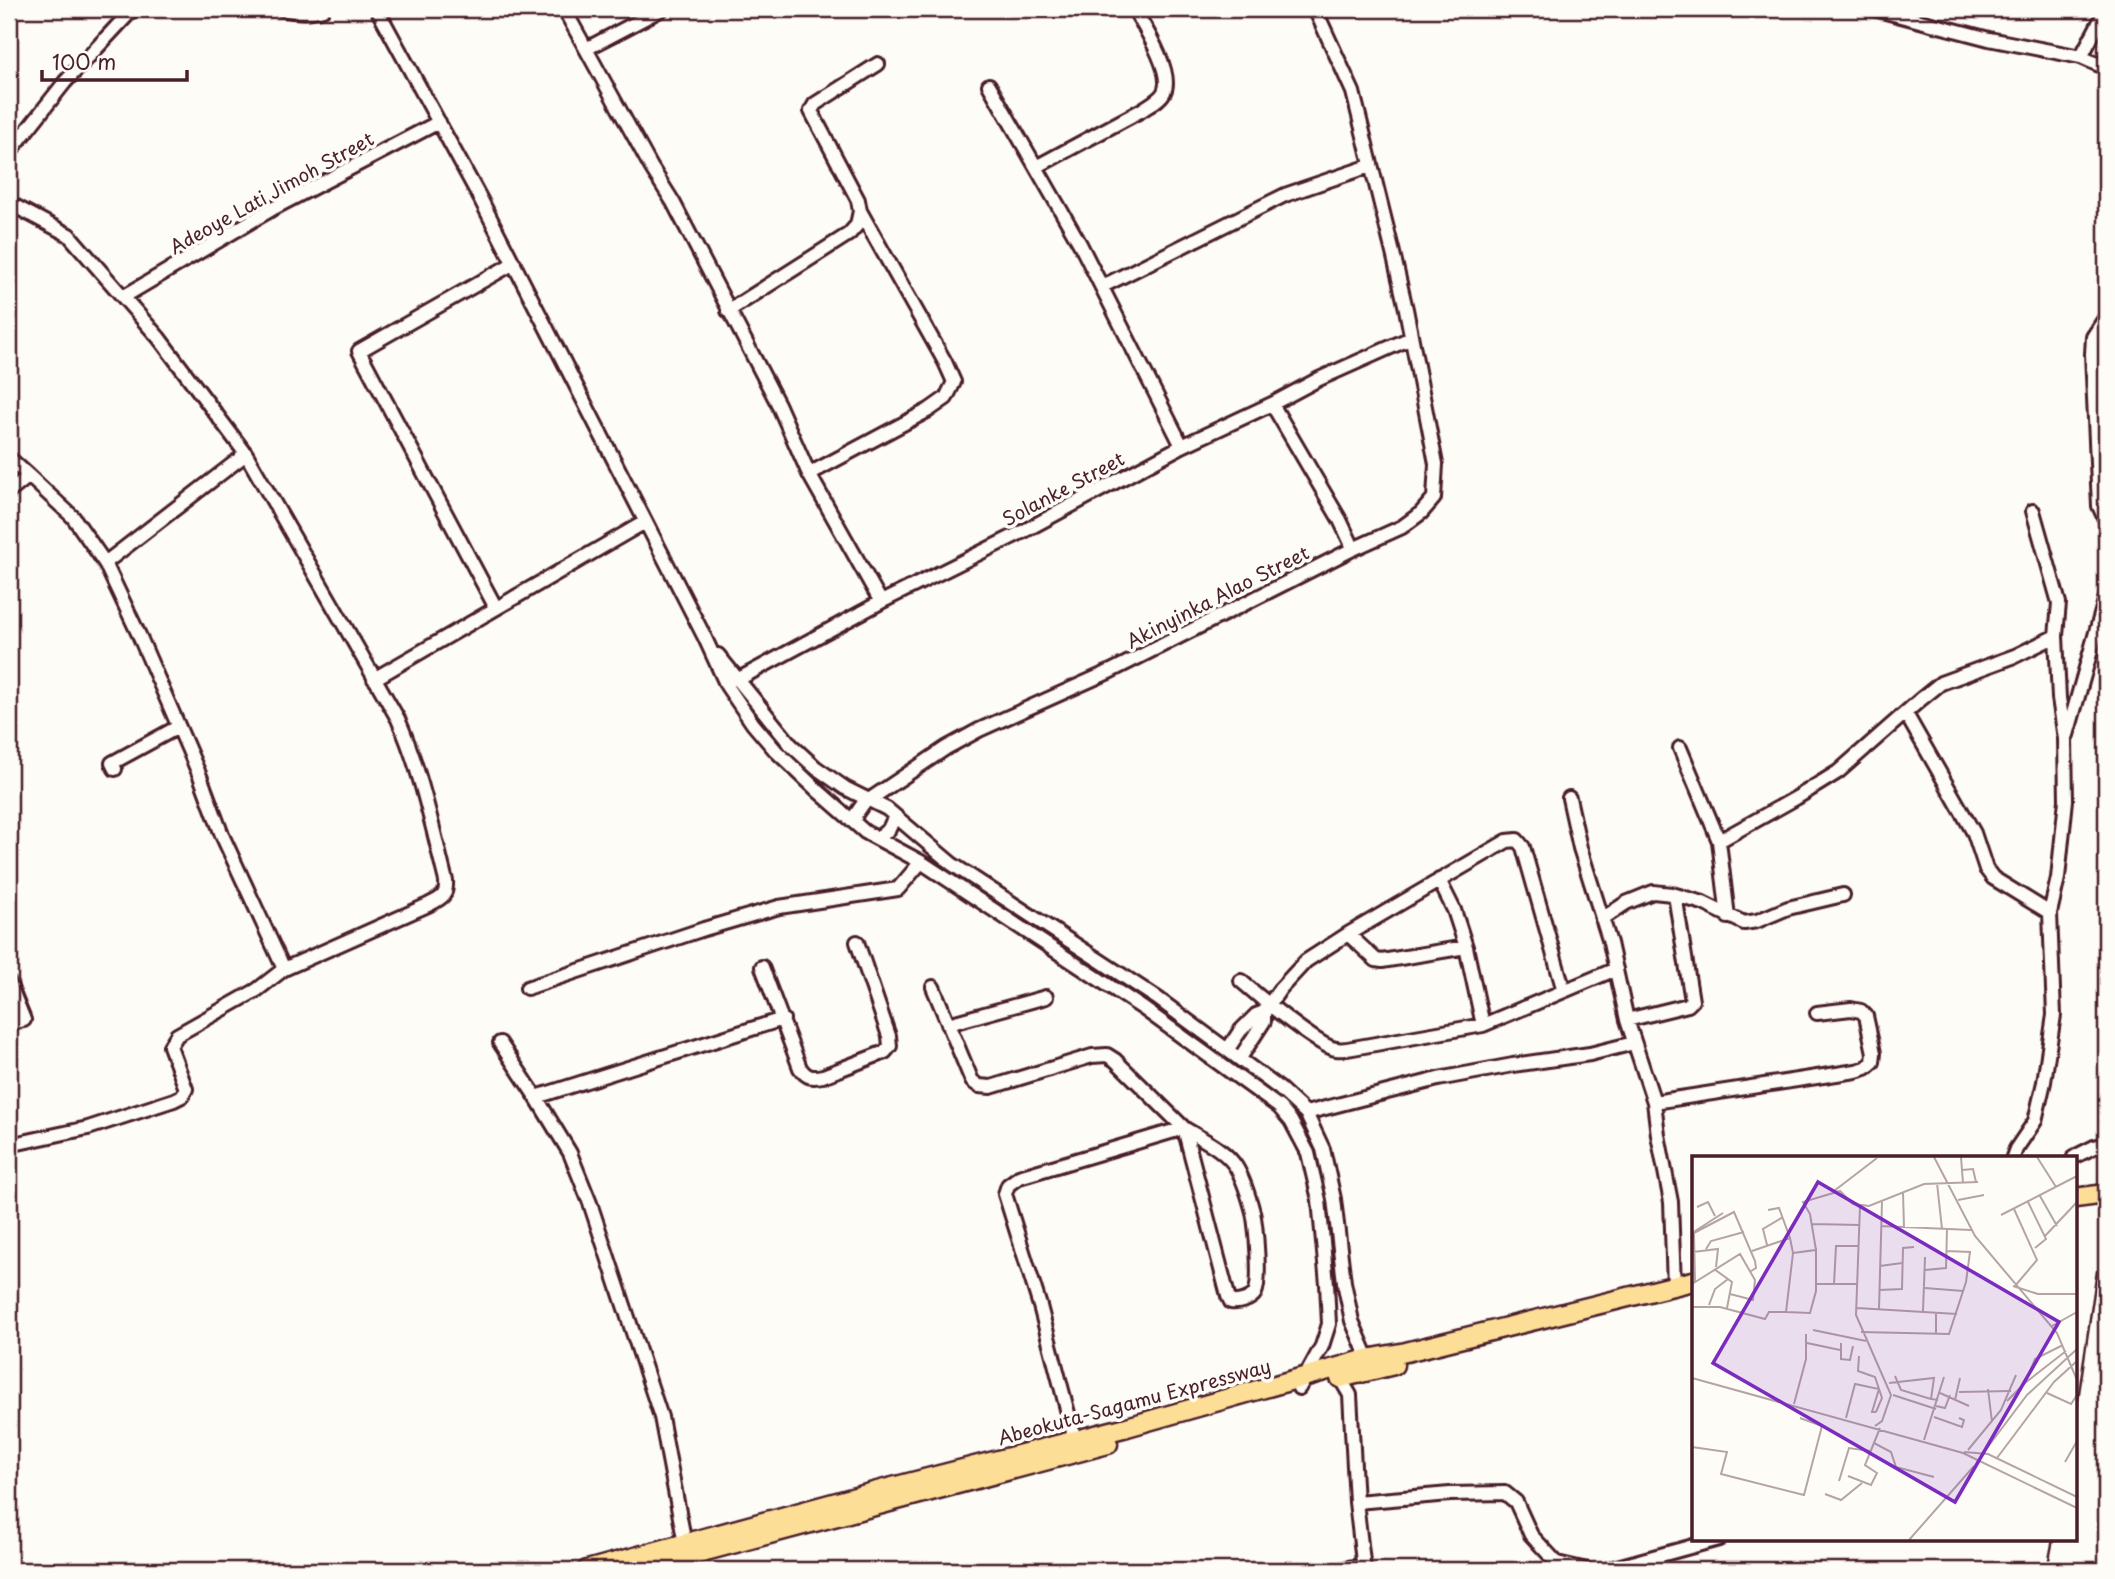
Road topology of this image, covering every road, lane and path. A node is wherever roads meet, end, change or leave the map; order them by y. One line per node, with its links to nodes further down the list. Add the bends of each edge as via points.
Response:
1 (133, 9): 17 (street, via 65,82)
2 (281, 9): 3 (street)
3 (323, 9)
4 (377, 9): 16 (street)
5 (564, 9): 11 (street)
6 (662, 9): 11 (street)
7 (1134, 9): 19 (street, via 1158,51 1164,92 1142,110)
8 (1315, 9): 18 (street, Akinyinka Alao Street, via 1353,92)
9 (1874, 9): 12 (street)
10 (2106, 10): 12 (street)
11 (586, 49): 25 (street, via 673,202)
12 (2081, 57): 14 (street)
13 (878, 64): 21 (street, via 811,111)
14 (2106, 68)
15 (989, 85): 19 (street)
16 (439, 122): 22 (street); 24 (street, Adeoye Lati Jimoh Street, via 272,209)
17 (9, 153)
18 (1370, 166): 23 (street, via 1285,195); 27 (street, Akinyinka Alao Street)
19 (1036, 167): 23 (street)
20 (9, 203): 24 (street, via 69,235)
21 (860, 211): 25 (street, via 849,234); 32 (street, via 954,382 946,398 929,410)
22 (514, 264): 37 (street); 42 (street, via 359,351)
23 (1103, 286): 29 (street)
24 (122, 298): 30 (street, via 159,338)
25 (728, 311): 32 (street)
26 (2106, 317): 36 (street, via 2093,337 2092,354 2099,506)
27 (1411, 338): 28 (street, Solanke Street); 38 (street, Akinyinka Alao Street, via 1436,464 1434,498 1402,527)
28 (1272, 404): 29 (street, Solanke Street); 38 (street)
29 (1182, 446): 41 (street, Solanke Street)
30 (246, 454): 39 (street); 45 (street)
31 (9, 458): 33 (street)
32 (809, 474): 41 (street)
33 (29, 476): 34 (street); 39 (street, via 73,517)
34 (9, 492)
35 (2033, 512): 43 (street, via 2059,603)
36 (2106, 521)
37 (645, 522): 42 (street); 44 (street)
38 (1353, 549): 53 (street, Akinyinka Alao Street, via 1111,671 979,730 915,767)
39 (105, 563): 48 (street)
40 (2106, 597): 49 (street)
41 (881, 603): 46 (street, Solanke Street)
42 (496, 608): 45 (street)
43 (2056, 636): 47 (street, via 1941,683); 49 (street)
44 (705, 638): 46 (street); 55 (street, via 727,686 753,724)
45 (374, 679): 69 (street, via 412,749 446,891 428,905)
46 (737, 680): 53 (street, via 815,767)
47 (1906, 714): 57 (street, via 1838,772); 62 (street, via 1974,833 1986,869)
48 (178, 727): 51 (street, via 112,763); 69 (street)
49 (2066, 739): 62 (street, via 2066,800)
50 (1680, 748): 57 (street)
51 (116, 769)
52 (1569, 798): 64 (street)
53 (871, 800): 54 (street); 55 (street, Akinyinka Alao Street, via 859,808)
54 (895, 816): 56 (street); 86 (street, via 952,864)
55 (854, 822): 56 (street)
56 (878, 838): 58 (street)
57 (1719, 841): 63 (street)
58 (921, 862): 74 (street, via 898,889 779,907); 102 (street, via 1144,1009 1279,1107 1308,1153 1319,1200)
59 (1439, 880): 65 (street); 67 (street); 75 (street, via 1507,841 1517,840 1530,869)
60 (1675, 895): 63 (street); 64 (street, via 1653,892 1640,896); 80 (street, via 1692,1001)
61 (1843, 895): 63 (street, via 1757,921 1744,923)
62 (2050, 913): 94 (street, via 2054,1015 2046,1069 2035,1121)
63 (1728, 917)
64 (1602, 919): 70 (street)
65 (1348, 934): 67 (street, via 1382,961); 77 (street, via 1306,961)
66 (857, 942): 79 (street, via 889,1036 886,1052 812,1078 800,1068)
67 (1466, 947): 83 (street)
68 (762, 967): 79 (street)
69 (284, 969): 93 (street, via 172,1041 186,1089 182,1096 89,1128)
70 (1616, 969): 75 (street); 80 (street)
71 (1241, 981): 77 (street)
72 (9, 983): 81 (street, via 24,1020)
73 (933, 987): 82 (street)
74 (527, 988)
75 (1564, 991): 83 (street)
76 (1046, 997): 82 (street)
77 (1266, 1009): 83 (street, via 1337,1049); 86 (street, via 1240,1031); 87 (street, via 1264,1021)
78 (1817, 1013): 89 (street, via 1861,1011 1866,1016 1873,1062 1856,1071)
79 (783, 1019): 88 (street)
80 (1627, 1020): 85 (street)
81 (9, 1023)
82 (948, 1024): 91 (street, via 972,1081 979,1086 991,1087 1107,1055)
83 (1483, 1025)
84 (500, 1043): 88 (street)
85 (1634, 1043): 89 (street); 90 (street, via 1438,1079)
86 (1228, 1049): 87 (street)
87 (1240, 1058): 90 (street)
88 (536, 1097): 113 (street, via 570,1153 594,1214 661,1417)
89 (1654, 1102): 103 (street, via 1671,1202)
90 (1306, 1113): 101 (street, via 1331,1186)
91 (1184, 1128): 91 (street, via 1228,1296 1236,1303 1250,1299 1258,1273 1248,1197 1225,1154); 110 (street, via 1008,1185 1005,1194)
92 (2106, 1144): 95 (street)
93 (9, 1145)
94 (2013, 1156)
95 (2076, 1156)
96 (2106, 1194): 97 (highway)
97 (2076, 1198)
98 (2106, 1205): 99 (highway)
99 (2076, 1209)
100 (1692, 1281): 103 (highway, Abeokuta-Sagamu Expressway)
101 (1344, 1282): 102 (street); 105 (street)
102 (1327, 1284): 106 (street)
103 (1674, 1286): 107 (highway, Abeokuta-Sagamu Expressway)
104 (1692, 1291): 107 (highway, Abeokuta-Sagamu Expressway)
105 (1352, 1321): 106 (street); 107 (street)
106 (1329, 1324): 109 (street)
107 (1371, 1364): 108 (highway, Abeokuta-Sagamu Expressway); 109 (highway, Abeokuta-Sagamu Expressway)
108 (1340, 1378): 109 (highway, Abeokuta-Sagamu Expressway); 111 (street, via 1350,1395)
109 (1302, 1382): 110 (highway, Abeokuta-Sagamu Expressway); 116 (highway, Abeokuta-Sagamu Expressway, via 1127,1439)
110 (1075, 1440): 113 (highway, Abeokuta-Sagamu Expressway)
111 (1356, 1502): 114 (street); 118 (street, via 1506,1493 1516,1502 1531,1535 1557,1563)
112 (1715, 1540): 119 (street)
113 (685, 1544): 115 (highway, Abeokuta-Sagamu Expressway)
114 (1364, 1568): 117 (street)
115 (587, 1570)
116 (634, 1570)
117 (1338, 1570)
118 (1587, 1570)
119 (1606, 1570)

